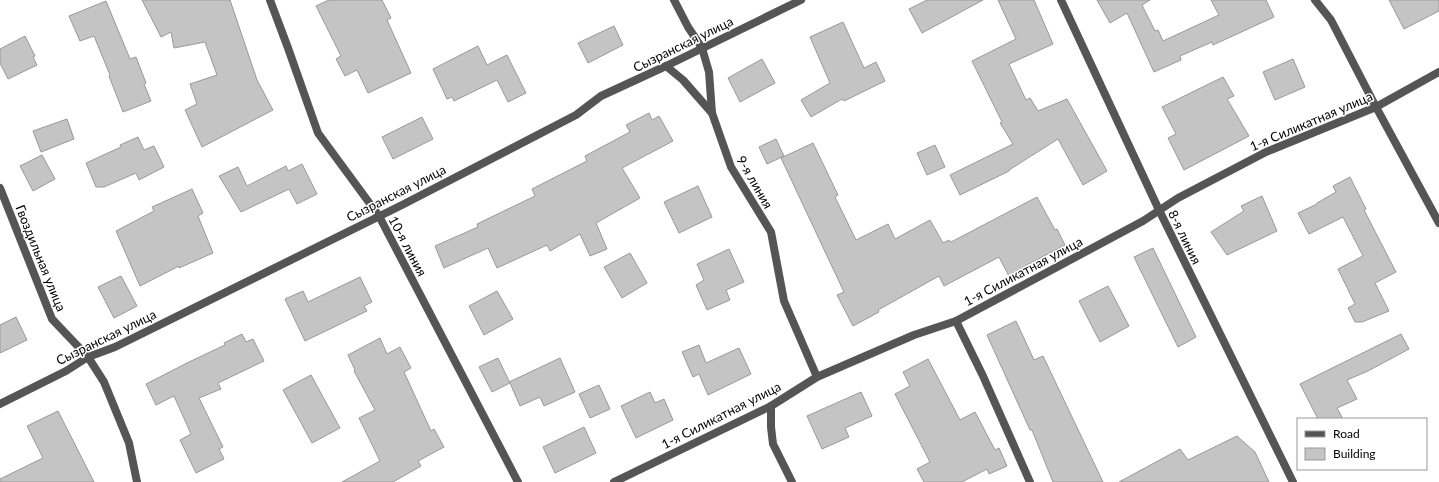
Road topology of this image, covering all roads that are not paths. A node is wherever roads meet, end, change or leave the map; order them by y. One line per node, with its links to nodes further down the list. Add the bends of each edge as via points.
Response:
1 (270, 0): 13 (street, 10-я линия, via 318,133)
2 (674, 0): 6 (street, 9-я линия)
3 (801, 0): 6 (street, Сызранская улица)
4 (1062, 0): 12 (street, 8-я линия)
5 (1315, 0): 9 (street, via 1331,20)
6 (702, 48): 7 (street, Сызранская улица); 10 (street, 9-я линия, via 709,72)
7 (666, 66): 10 (street, via 683,80); 13 (street, Сызранская улица, via 601,96 576,115)
8 (1439, 72): 9 (street, 1-я Силикатная улица)
9 (1376, 107): 12 (street, 1-я Силикатная улица, via 1266,152); 14 (street)
10 (712, 113): 17 (street, 9-я линия, via 731,167 771,232 784,301)
11 (0, 188): 16 (street, Гвоздильная улица, via 52,319)
12 (1159, 210): 15 (street, 1-я Силикатная улица); 25 (street, 8-я линия)
13 (379, 216): 16 (street, Сызранская улица, via 115,347); 21 (street, 10-я линия)
14 (1439, 223)
15 (956, 321): 17 (street, 1-я Силикатная улица, via 914,335); 24 (street)
16 (88, 357): 18 (street, Сызранская улица); 20 (street, Гвоздильная улица, via 104,382 129,443)
17 (816, 377): 19 (street, 1-я Силикатная улица)
18 (0, 404)
19 (771, 406): 22 (street, 1-я Силикатная улица); 23 (street, via 773,444)
20 (137, 482)
21 (518, 482)
22 (614, 482)
23 (792, 482)
24 (1030, 482)
25 (1293, 482)

